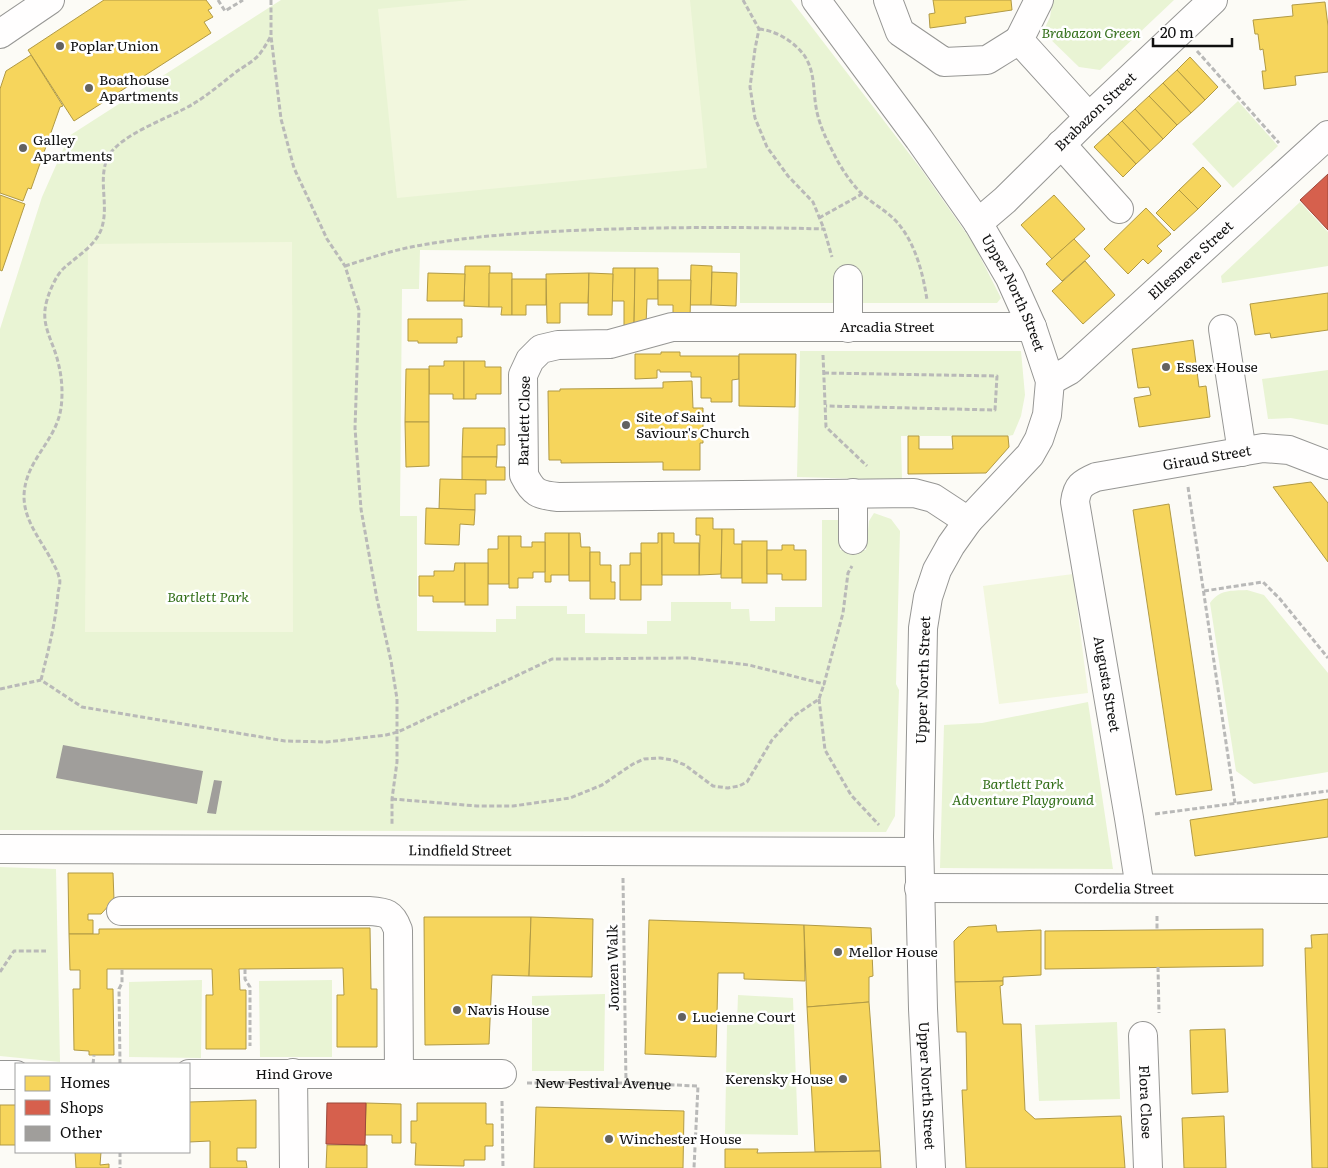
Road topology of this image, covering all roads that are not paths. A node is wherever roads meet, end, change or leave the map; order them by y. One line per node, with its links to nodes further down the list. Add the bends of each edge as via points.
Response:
1 (50, 0): 6 (street)
2 (816, 0): 12 (street, Upper North Street)
3 (888, 0): 7 (street, via 900,32 944,62 987,60)
4 (1038, 0): 7 (street)
5 (1213, 0): 8 (street, Brabazon Street)
6 (0, 34)
7 (1019, 40): 8 (street)
8 (1089, 117): 10 (street, Brabazon Street)
9 (1328, 135): 18 (street, Ellesmere Street, via 1070,370)
10 (1062, 144): 11 (street); 12 (street, Brabazon Street)
11 (1119, 210)
12 (978, 223): 15 (street, Upper North Street, via 1010,278)
13 (840, 270): 16 (street)
14 (743, 327): 16 (street, Arcadia Street); 22 (street, Bartlett Close, via 672,327 610,344 558,345 541,349 530,360 523,375 524,475 531,489 542,495 558,497)
15 (1032, 327): 16 (street, Arcadia Street); 18 (street, Upper North Street)
16 (848, 328)
17 (1223, 329): 19 (street)
18 (1050, 381): 23 (street, Upper North Street, via 1048,415 1030,455)
19 (1242, 452): 20 (street, Giraud Street, via 1263,448 1289,450); 21 (street, Giraud Street, via 1096,477)
20 (1328, 465)
21 (1083, 483): 28 (street, Augusta Street, via 1076,492 1075,502)
22 (853, 493): 23 (street, via 914,493 933,498); 24 (street)
23 (968, 521): 26 (street, Upper North Street, via 937,570 923,628)
24 (855, 550)
25 (0, 849): 26 (street, Lindfield Street)
26 (919, 852): 27 (street, Upper North Street)
27 (919, 888): 28 (street, Cordelia Street); 39 (street, Upper North Street)
28 (1140, 888): 29 (street, Cordelia Street)
29 (1328, 889)
30 (121, 911): 34 (street, via 384,912 394,919 398,930)
31 (1143, 1036): 40 (street, Flora Close)
32 (190, 1074): 33 (street, Hind Grove)
33 (294, 1074): 34 (street, Hind Grove); 38 (street)
34 (399, 1074): 35 (street)
35 (502, 1074)
36 (0, 1075): 37 (street)
37 (15, 1075)
38 (294, 1168)
39 (931, 1168)
40 (1148, 1168)

